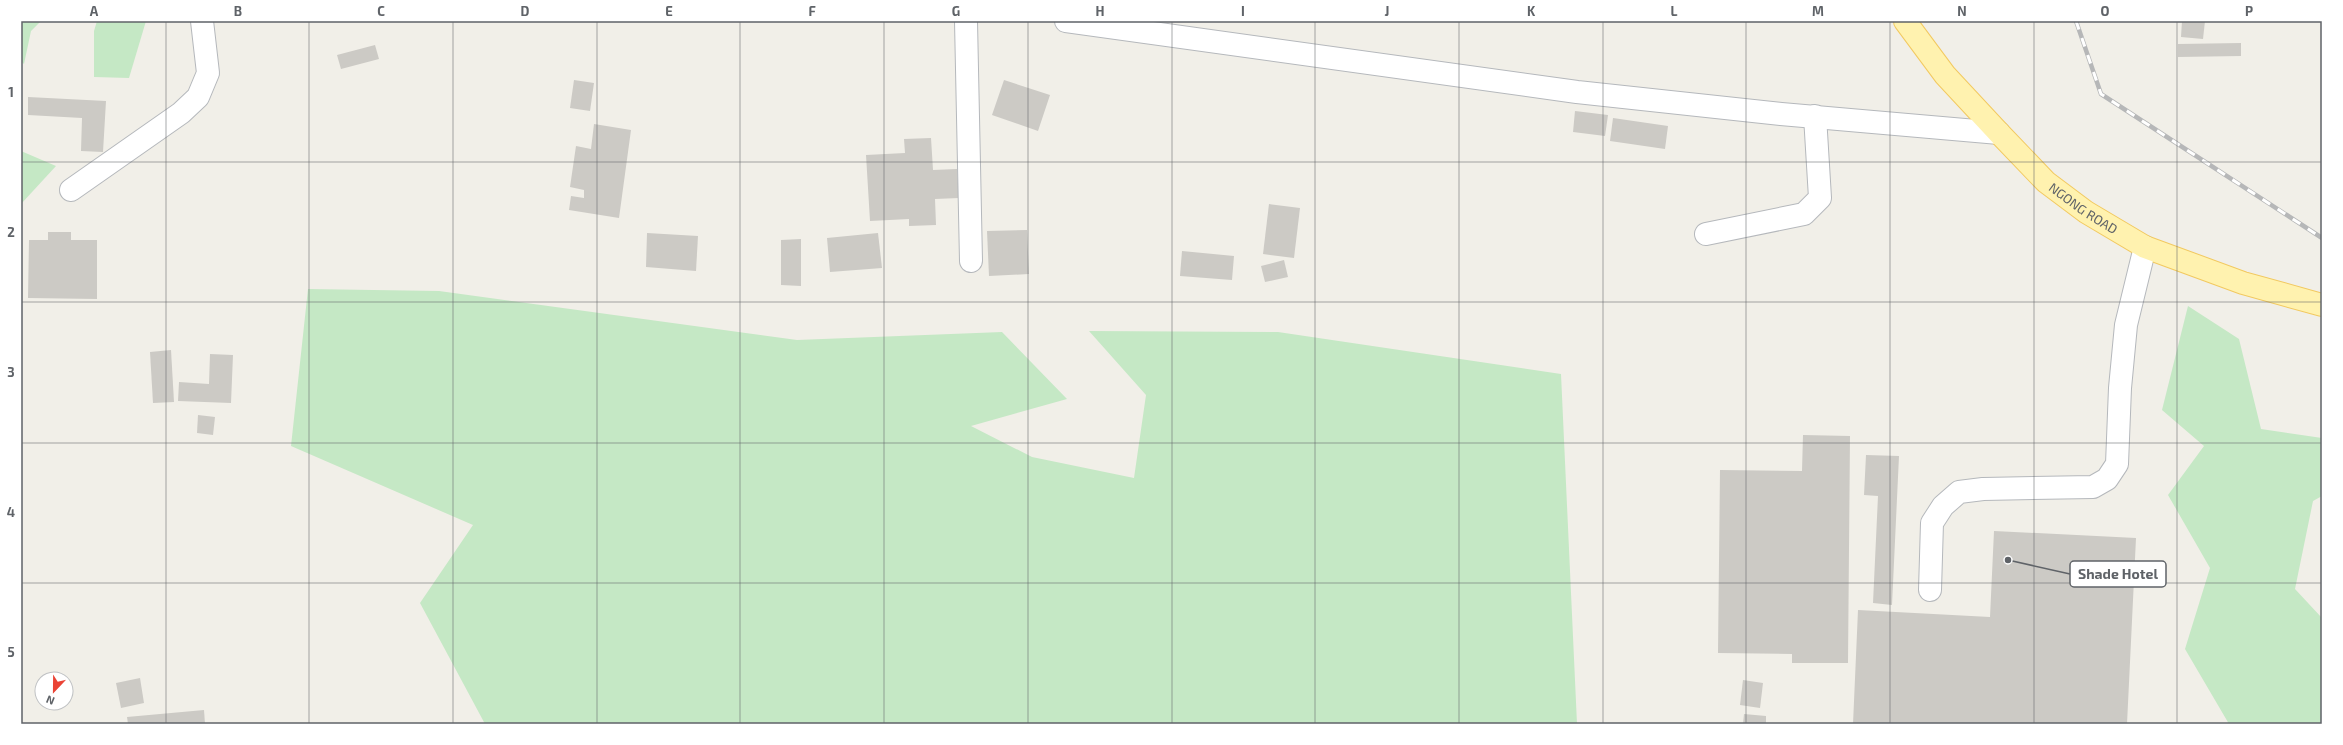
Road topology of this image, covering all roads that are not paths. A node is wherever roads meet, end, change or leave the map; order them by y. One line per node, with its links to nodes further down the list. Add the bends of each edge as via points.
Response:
1 (202, 21): 7 (street, via 208,73 198,97 181,113)
2 (966, 21): 10 (street)
3 (1066, 21): 5 (street, via 1577,92)
4 (1905, 21): 6 (main road, NGONG ROAD, via 1945,75)
5 (1815, 116): 6 (street); 8 (street, via 1820,198 1804,214)
6 (1999, 133): 9 (main road, NGONG ROAD, via 2046,182 2086,212)
7 (71, 190)
8 (1706, 234)
9 (2145, 247): 11 (main road, NGONG ROAD, via 2243,283); 12 (street, via 2126,326 2117,464 2108,479 2093,487 1983,489 1959,492 1943,506 1932,523)
10 (971, 261)
11 (2322, 305)
12 (1930, 590)

